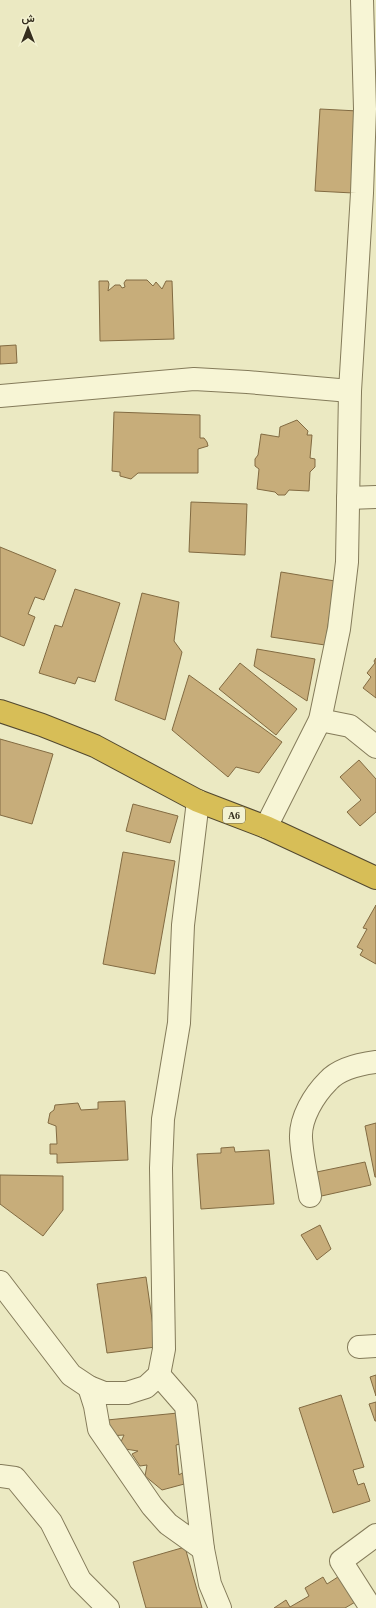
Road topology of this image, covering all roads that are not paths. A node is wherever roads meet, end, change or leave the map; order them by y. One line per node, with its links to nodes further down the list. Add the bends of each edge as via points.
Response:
1 (362, 0): 4 (street, via 365,109)
2 (367, 0): 3 (street)
3 (376, 2)
4 (350, 391): 5 (street, via 194,379); 7 (street)
5 (0, 396)
6 (376, 497): 7 (street)
7 (348, 498): 9 (street, via 347,562 340,629)
8 (0, 711): 11 (highway, A6, via 95,746)
9 (320, 720): 10 (street, via 350,726); 12 (street)
10 (376, 747)
11 (198, 801): 12 (highway, A6); 17 (street, via 183,925 178,1022 163,1119 161,1168 164,1349)
12 (266, 827): 13 (highway, A6)
13 (376, 878)
14 (376, 1062): 15 (street, via 341,1072 328,1080 302,1120 301,1138)
15 (310, 1196)
16 (0, 1282): 18 (street, via 71,1375)
17 (159, 1375): 18 (street, via 146,1387 127,1393 104,1393); 21 (street, via 186,1406)
18 (89, 1387): 21 (street, via 99,1429 152,1506 168,1524)
19 (0, 1476): 22 (street, via 15,1478 51,1522 80,1580)
20 (376, 1535): 24 (street, via 341,1561)
21 (203, 1549): 23 (street, via 210,1584)
22 (108, 1608)
23 (220, 1608)
24 (370, 1608)

